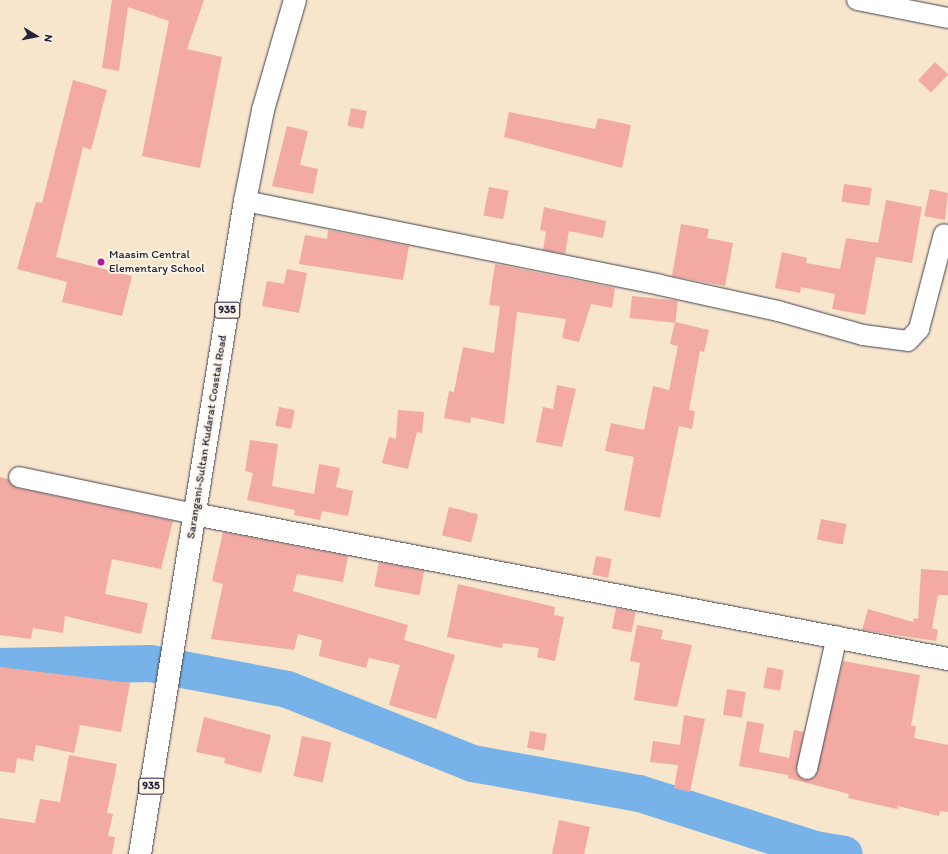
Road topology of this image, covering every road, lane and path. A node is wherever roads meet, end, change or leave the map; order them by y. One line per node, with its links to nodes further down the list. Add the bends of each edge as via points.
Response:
1 (295, 0): 4 (main road, Sarangani-Sultan Kudarat Coastal Road / 935, via 262,110)
2 (857, 0): 3 (street)
3 (948, 18)
4 (245, 201): 5 (street, via 660,285 778,311 863,335 908,340 919,329); 7 (main road, Sarangani-Sultan Kudarat Coastal Road / 935)
5 (944, 234)
6 (19, 477): 7 (street)
7 (194, 514): 8 (main road); 11 (main road, Sarangani-Sultan Kudarat Coastal Road / 935)
8 (837, 636): 9 (main road); 10 (street)
9 (948, 659)
10 (807, 769)
11 (140, 854)

